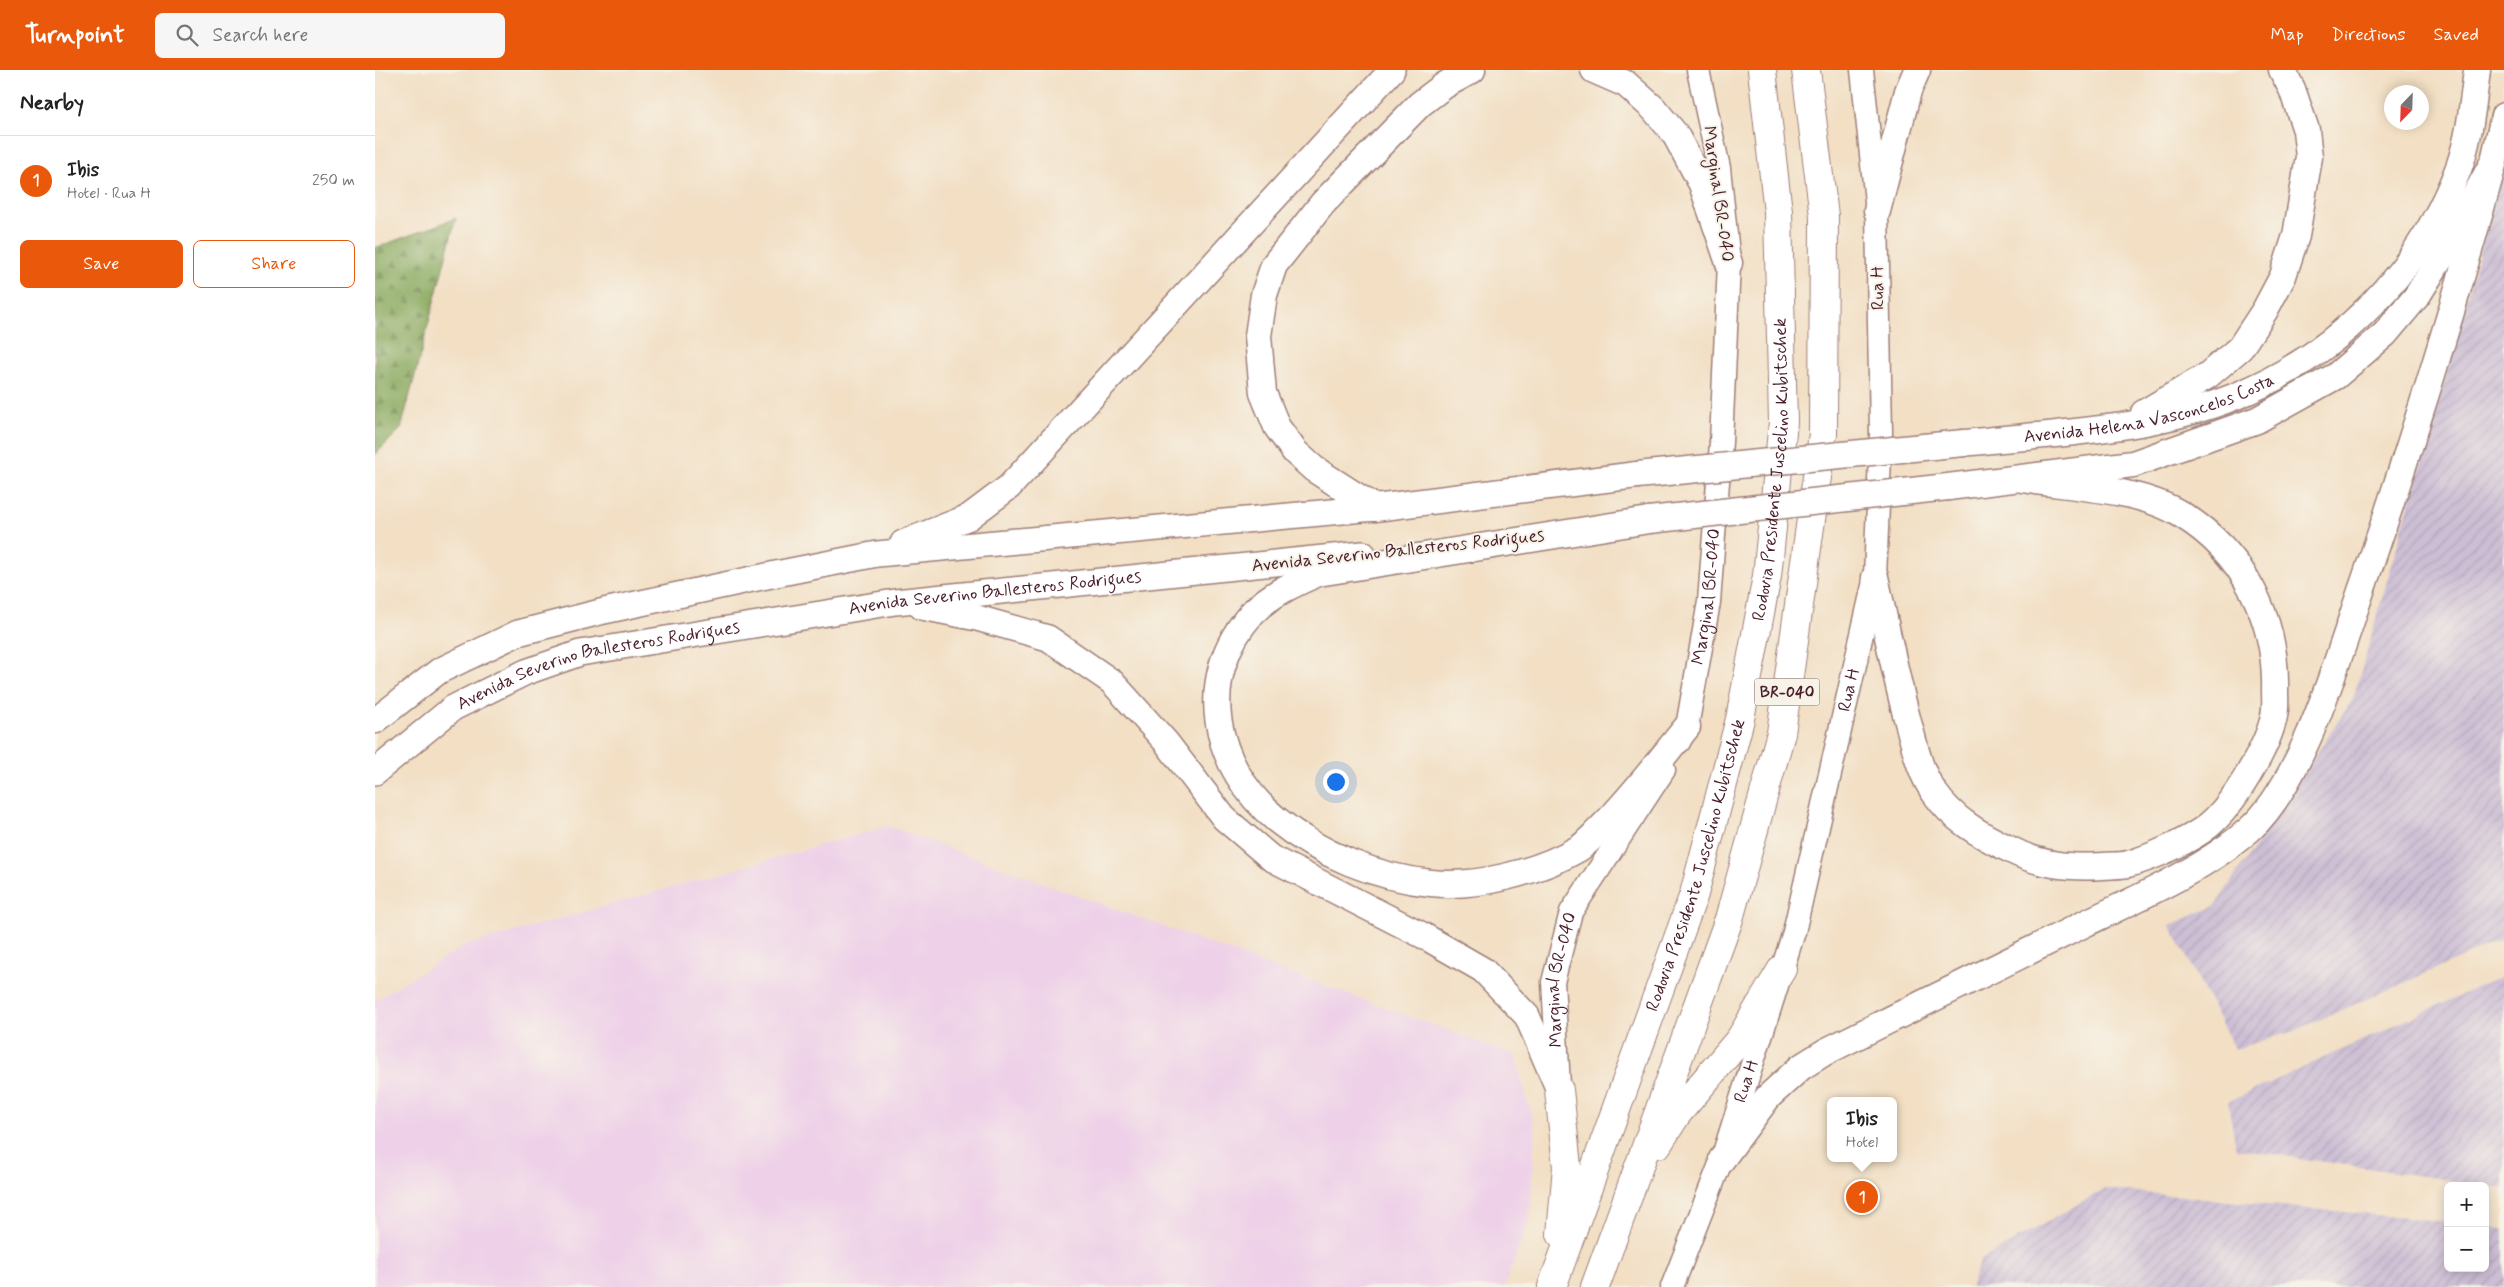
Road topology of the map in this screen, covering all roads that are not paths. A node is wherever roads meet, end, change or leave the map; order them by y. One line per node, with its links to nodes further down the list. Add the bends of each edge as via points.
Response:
1 (1392, 70): 20 (main road, via 1009,487 969,517)
2 (1472, 70): 17 (highway, via 1420,104 1323,203 1274,265 1263,295 1257,336 1263,393 1277,427 1295,452 1313,469)
3 (1594, 70): 14 (highway, via 1626,84 1675,134 1702,184)
4 (1698, 70): 14 (main road, Marginal BR-040, via 1719,168)
5 (1761, 70): 30 (highway, Rodovia Presidente Juscelino Kubitschek / BR-040, via 1778,212 1783,422 1767,576 1739,719 1694,894)
6 (1806, 70): 29 (highway, BR-040, via 1823,216 1823,434 1783,724 1729,919)
7 (1862, 70): 13 (main road, Rua H)
8 (1917, 70): 13 (highway, via 1908,91)
9 (2282, 70): 15 (highway, via 2306,130 2309,157 2297,236 2283,276 2240,348 2207,376)
10 (2477, 70): 15 (highway, Avenida Helena Vasconcelos Costa, via 2470,124 2460,165 2447,197 2419,247 2378,300 2337,339 2282,375 2235,397)
11 (2504, 116): 12 (highway, Avenida Helena Vasconcelos Costa)
12 (2494, 161): 16 (highway, Avenida Helena Vasconcelos Costa, via 2417,296 2385,334 2336,376 2257,420 2188,446 2133,464); 28 (highway, via 2428,388 2328,687 2289,780 2253,826 2225,850 1801,1067 1767,1097)
13 (1877, 211): 21 (main road, Rua H, via 1881,433)
14 (1729, 263): 24 (main road, Marginal BR-040, via 1721,442 1709,602)
15 (2125, 425): 17 (highway, Avenida Helena Vasconcelos Costa, bridge, via 1637,475)
16 (2022, 479): 18 (highway, Avenida Helena Vasconcelos Costa, bridge); 21 (highway, via 2138,496 2182,515 2226,550 2245,576 2267,624 2276,663 2274,716 2260,753 2239,789 2209,824 2165,850 2127,864 2072,868 2043,863 2014,852 1951,814 1920,767 1898,685)
17 (1375, 508): 20 (main road)
18 (1649, 520): 19 (highway, Avenida Severino Ballesteros Rodrigues)
19 (1542, 536): 22 (main road, Avenida Severino Ballesteros Rodrigues); 24 (highway, via 1318,573 1284,588 1254,612 1232,642 1216,694 1219,728 1228,759 1251,792 1277,819 1310,842 1387,875 1432,883 1483,881 1528,870 1579,849 1616,813)
20 (877, 554): 23 (main road, via 614,609 518,633 439,671)
21 (1875, 577): 26 (main road, Rua H, via 1800,904)
22 (895, 602): 25 (main road, Avenida Severino Ballesteros Rodrigues, via 580,654 525,672 453,708); 27 (main road, via 977,618 1048,638 1112,682 1166,742 1224,818 1271,858 1425,936 1483,970 1527,1016)
23 (375, 721)
24 (1687, 727): 27 (main road, Marginal BR-040, via 1658,781 1571,912 1553,982)
25 (375, 772)
26 (1782, 968): 28 (main road, Rua H); 29 (highway, via 1740,1039 1677,1114)
27 (1559, 1090): 30 (highway, via 1567,1167)
28 (1722, 1159): 32 (main road, Rua H)
29 (1631, 1186): 31 (highway, BR-040)
30 (1555, 1280)
31 (1595, 1287)
32 (1672, 1287)

